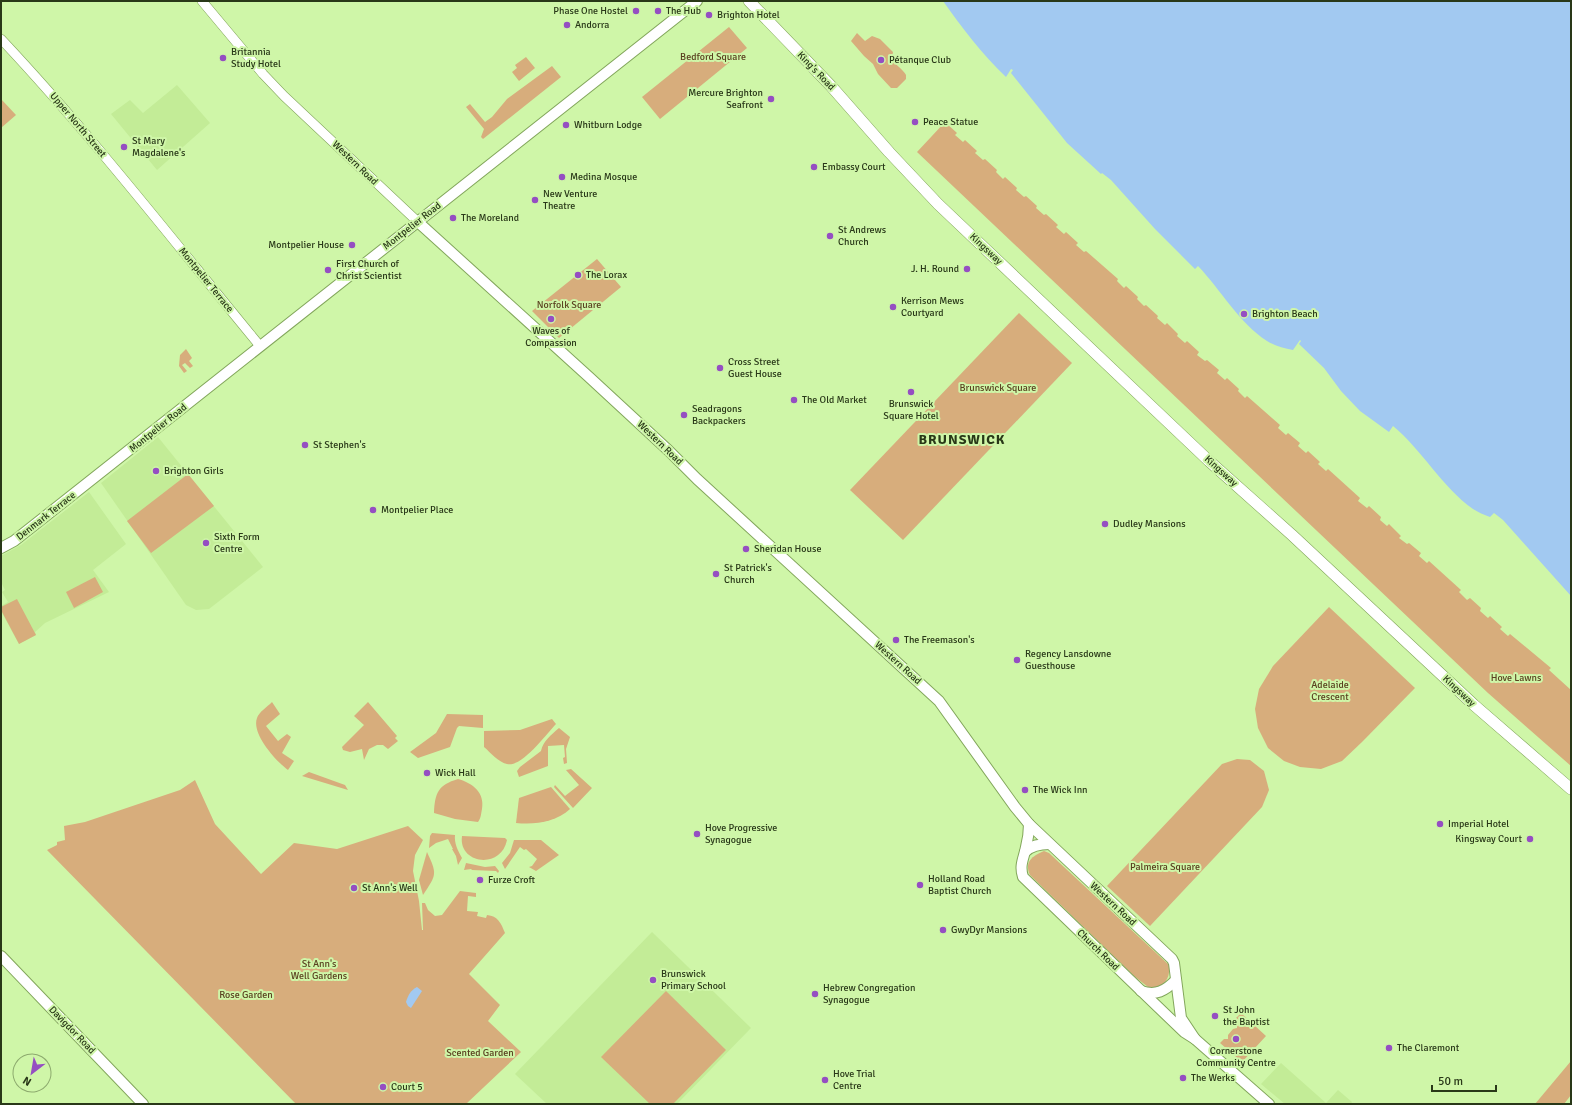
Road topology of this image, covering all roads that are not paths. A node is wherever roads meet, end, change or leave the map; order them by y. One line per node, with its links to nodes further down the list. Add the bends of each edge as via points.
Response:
1 (202, 1): 7 (street, Western Road, via 284,96)
2 (697, 1): 7 (main road, Montpelier Road)
3 (749, 1): 5 (main road, King's Road, via 831,86)
4 (1, 39): 6 (street, Upper North Street, via 47,88)
5 (881, 143): 11 (main road, Kingsway, via 938,204 1210,461 1474,705)
6 (153, 213): 8 (street, Montpelier Terrace)
7 (418, 222): 8 (main road, Montpelier Road); 12 (main road, Western Road, via 939,701)
8 (260, 346): 9 (main road, Montpelier Road)
9 (89, 482): 10 (main road, Denmark Terrace, via 14,541)
10 (1, 548)
11 (1571, 789)
12 (1029, 824): 13 (main road, Western Road); 14 (main road, Church Road)
13 (1049, 844): 14 (main road, via 1036,845); 16 (main road, Western Road, via 1172,959)
14 (1025, 852): 17 (main road, Church Road, via 1021,861 1023,877)
15 (1, 956): 19 (main road, Davigdor Road)
16 (1176, 980): 17 (main road, via 1164,991 1157,993); 18 (main road, Church Road, via 1181,1018)
17 (1140, 990): 18 (main road, Church Road, via 1184,1032)
18 (1195, 1039): 20 (main road, Church Road)
19 (143, 1104)
20 (1269, 1104)

